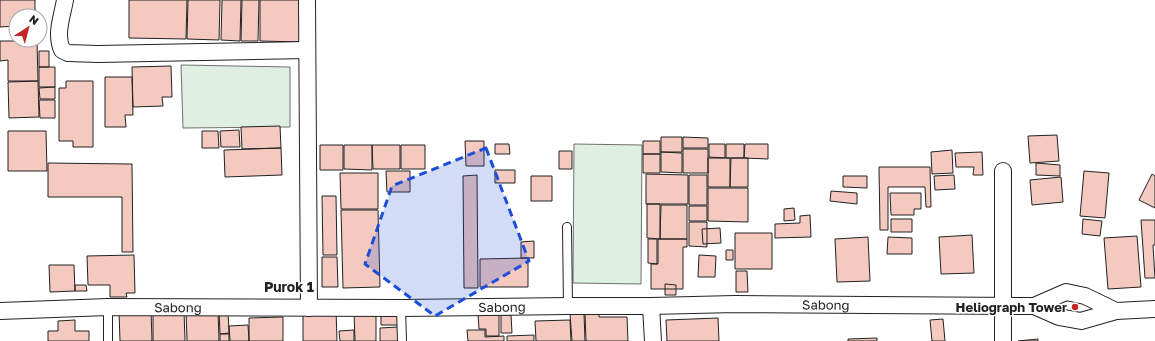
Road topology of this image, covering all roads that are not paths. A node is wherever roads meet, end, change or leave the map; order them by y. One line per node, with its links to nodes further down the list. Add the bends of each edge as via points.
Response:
1 (65, 0): 3 (street, via 59,42 62,50 68,53)
2 (307, 0): 3 (street)
3 (306, 50): 11 (street)
4 (1003, 171): 8 (street)
5 (567, 227): 6 (lane)
6 (568, 306): 7 (street, Sabong); 12 (street, Sabong)
7 (651, 306): 8 (street, Sabong); 18 (street)
8 (1004, 306): 9 (street, Sabong); 19 (street)
9 (1034, 306): 14 (street, via 1059,317 1081,321); 14 (street, via 1066,292 1085,296)
10 (108, 307): 11 (street, Sabong); 15 (street, Sabong); 16 (lane)
11 (309, 308): 12 (street, Sabong)
12 (401, 308): 17 (lane)
13 (1155, 309): 14 (street)
14 (1116, 310)
15 (0, 311)
16 (108, 341)
17 (402, 341)
18 (653, 341)
19 (1003, 341)

